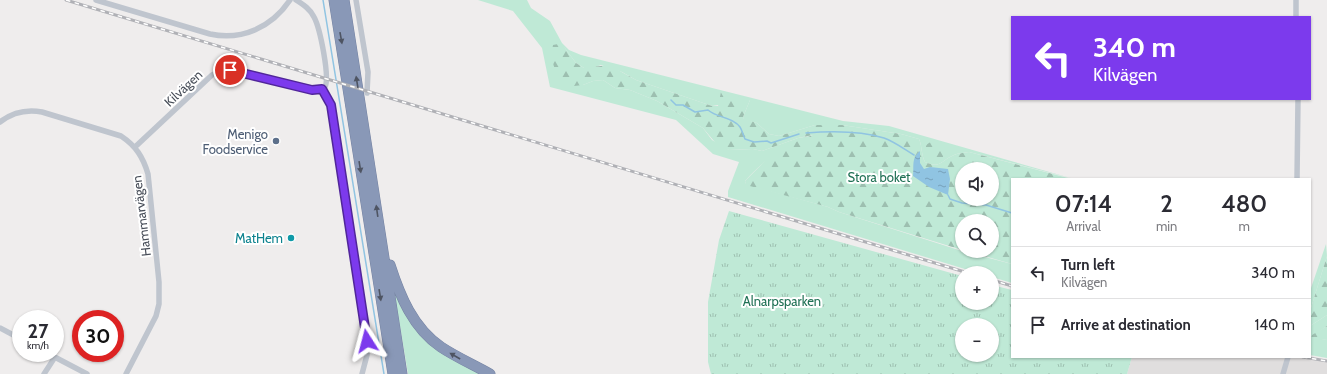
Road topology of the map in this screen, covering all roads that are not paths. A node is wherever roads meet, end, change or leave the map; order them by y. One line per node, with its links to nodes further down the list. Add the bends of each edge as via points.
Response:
1 (96, 0): 2 (street, via 210,34 229,37 268,23 278,16)
2 (290, 0)
3 (296, 0): 9 (street, via 310,12 317,25 327,81)
4 (334, 0): 25 (highway, one-way to 25)
5 (344, 0): 15 (highway, one-way to 5)
6 (356, 0): 10 (street, via 368,72)
7 (1296, 0): 8 (street)
8 (1296, 16)
9 (322, 89): 13 (street, Kilvägen, via 312,90 236,70 221,71 208,79); 24 (street, via 331,105 367,341 367,355)
10 (366, 93)
11 (1298, 100): 14 (street)
12 (0, 122): 13 (street, Hammarvägen, via 8,116 34,110 121,136)
13 (135, 147): 23 (street, Hammarvägen, via 144,161 148,174 159,304 156,316)
14 (1297, 178)
15 (380, 237): 26 (highway); 27 (highway, one-way to 15, via 440,346 419,326 400,293)
16 (0, 328): 17 (street)
17 (12, 334)
18 (1288, 358): 28 (street)
19 (51, 362): 21 (street)
20 (64, 362): 22 (street)
21 (44, 374)
22 (87, 374)
23 (126, 374)
24 (362, 374)
25 (393, 374)
26 (402, 374)
27 (490, 374)
28 (1283, 374)

